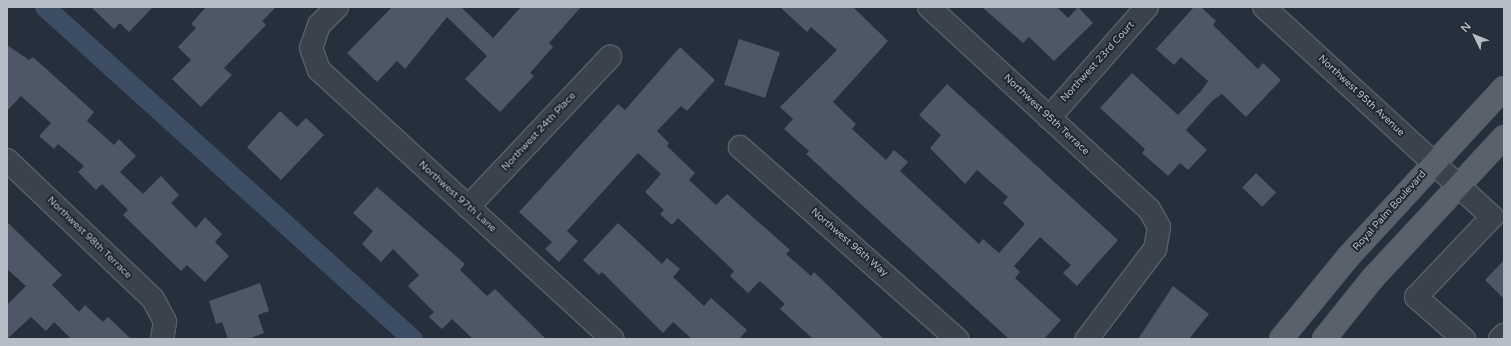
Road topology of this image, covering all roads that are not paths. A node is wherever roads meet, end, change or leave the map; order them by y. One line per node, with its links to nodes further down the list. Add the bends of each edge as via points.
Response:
1 (337, 7): 13 (street, Northwest 97th Lane, via 320,25 311,48 319,70)
2 (929, 7): 7 (street, Northwest 95th Terrace)
3 (1147, 7): 7 (street, Northwest 23rd Court)
4 (1264, 7): 11 (street, Northwest 95th Avenue)
5 (610, 57): 13 (street, Northwest 24th Place)
6 (1504, 88): 11 (main road, Royal Palm Boulevard)
7 (1049, 118): 19 (street, Northwest 95th Terrace, via 1149,209 1159,227 1155,249)
8 (1504, 137): 12 (main road)
9 (740, 147): 18 (street, Northwest 96th Way)
10 (7, 160): 15 (street, Northwest 98th Terrace, via 153,299)
11 (1433, 163): 12 (street, Northwest 95th Avenue); 20 (main road, Royal Palm Boulevard, via 1348,257)
12 (1457, 185): 14 (street, Northwest 95th Avenue); 21 (main road)
13 (468, 207): 17 (street, Northwest 97th Lane)
14 (1498, 210): 22 (street, via 1416,297)
15 (164, 331)
16 (1504, 335): 23 (street)
17 (614, 339)
18 (957, 339)
19 (1087, 339)
20 (1281, 339)
21 (1324, 339)
22 (1464, 339)
23 (1500, 339)

